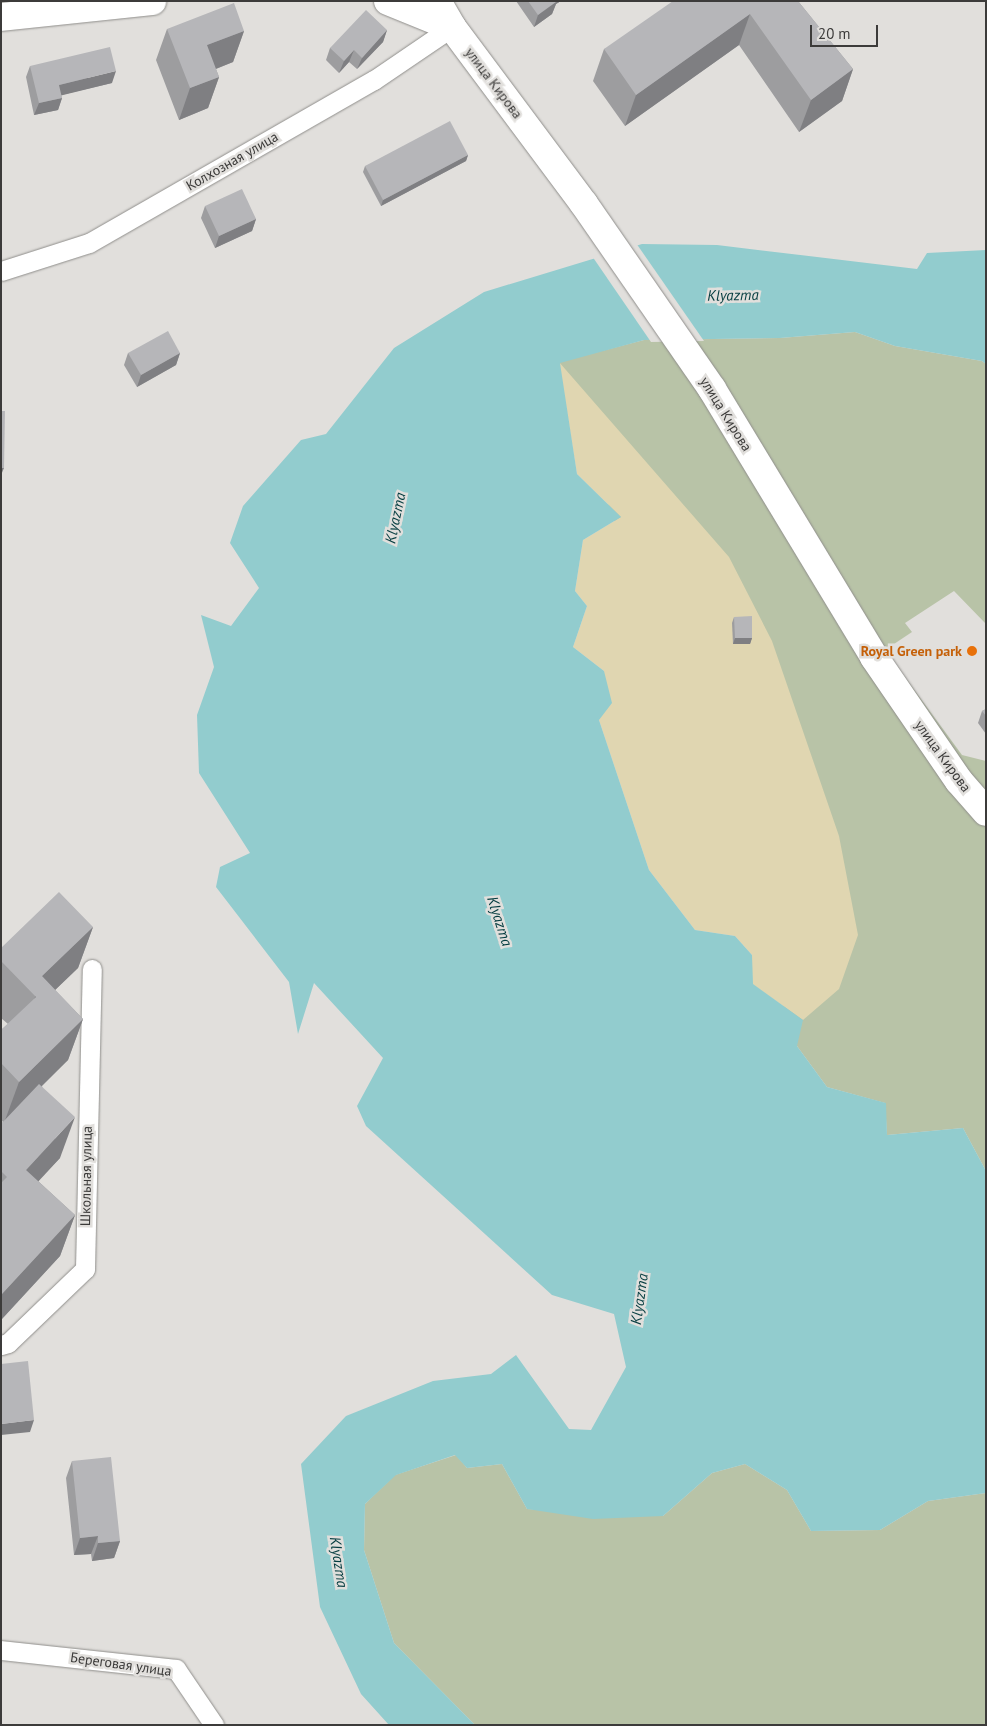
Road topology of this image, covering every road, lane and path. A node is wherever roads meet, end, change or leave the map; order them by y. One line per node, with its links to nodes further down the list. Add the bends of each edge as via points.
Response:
1 (152, 1): 4 (street)
2 (388, 1): 5 (street)
3 (437, 1): 5 (street, улица Кирова)
4 (1, 17)
5 (452, 27): 6 (street, Колхозная улица, via 374,80 89,244); 7 (street, улица Кирова, via 584,204 712,389 874,657 959,781)
6 (1, 271)
7 (986, 812)
8 (92, 968): 9 (street, Школьная улица, via 85,1269 8,1343)
9 (1, 1345)
10 (1, 1650): 11 (street, Береговая улица, via 176,1669)
11 (214, 1725)

